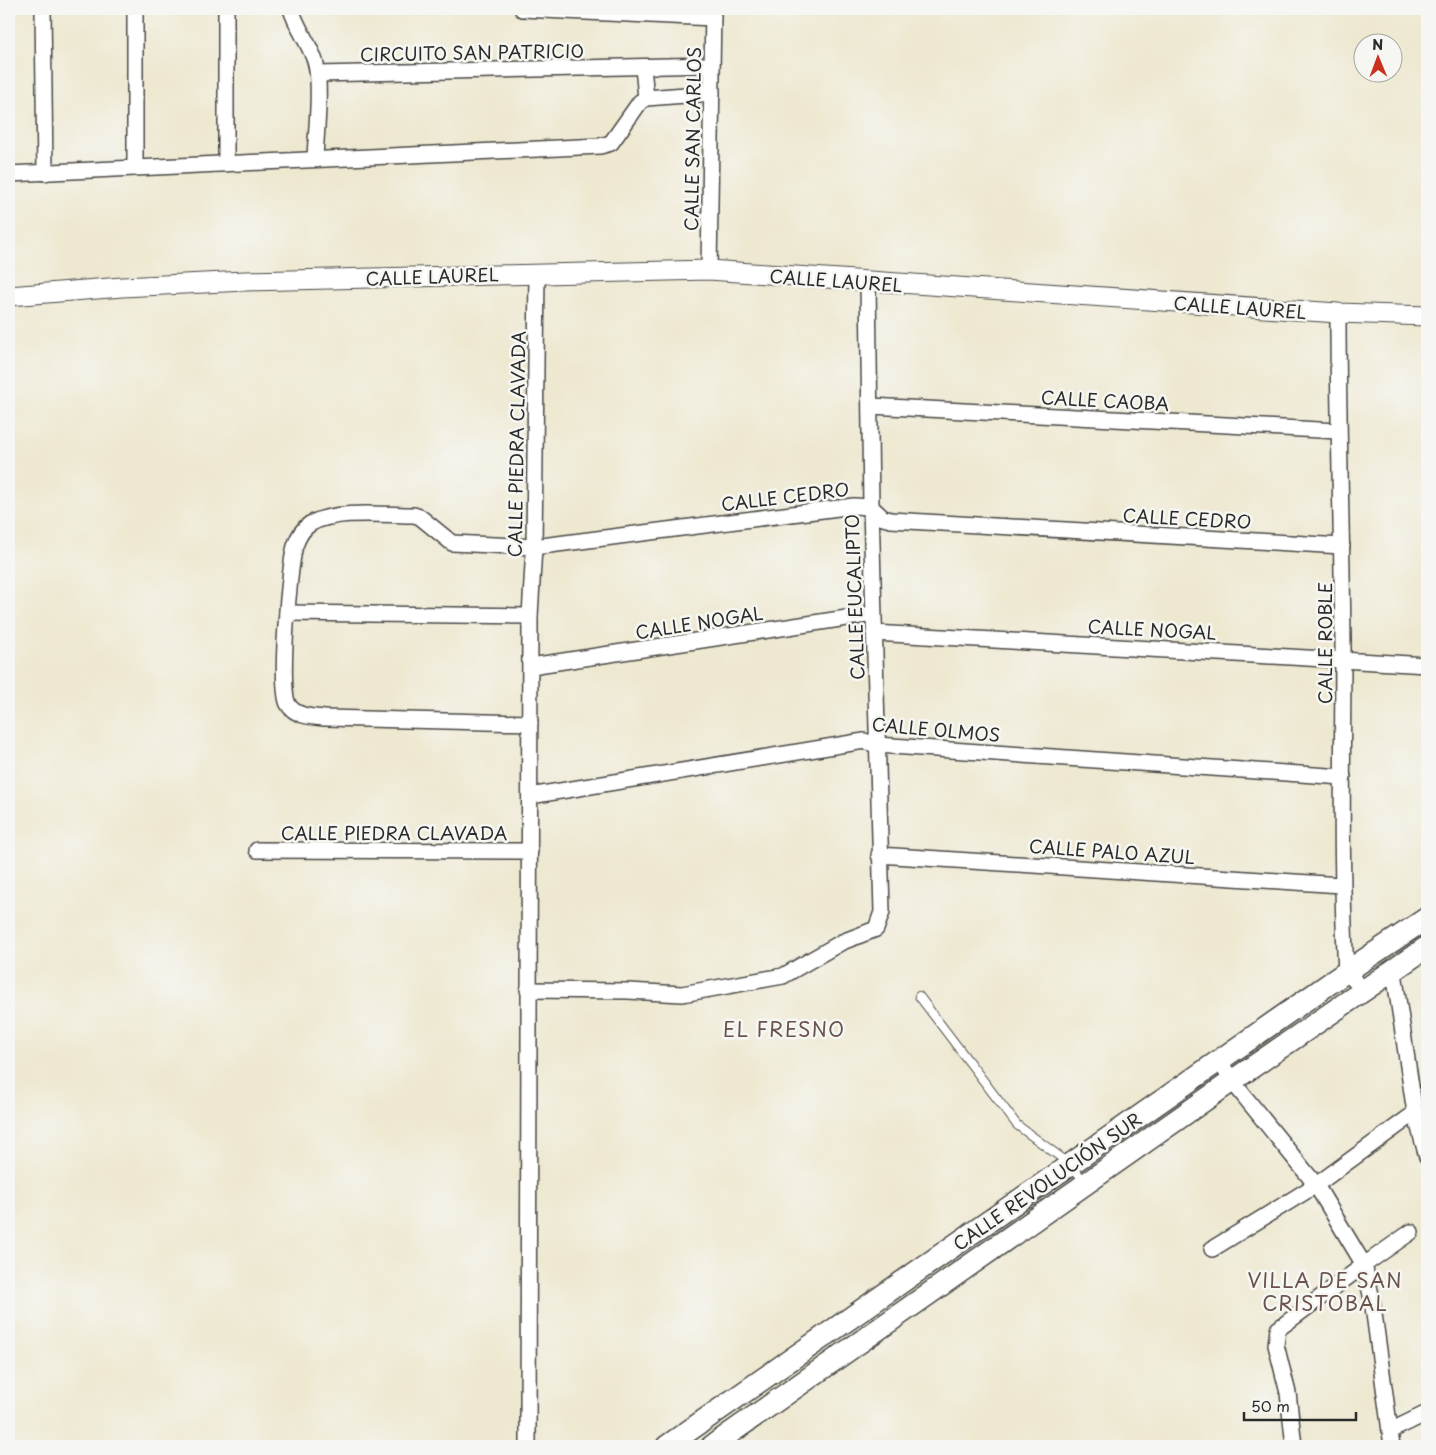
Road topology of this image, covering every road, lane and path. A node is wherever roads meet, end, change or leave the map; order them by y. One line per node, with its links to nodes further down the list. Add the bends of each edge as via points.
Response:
1 (43, 9): 15 (street)
2 (135, 9): 14 (street)
3 (226, 9): 13 (street)
4 (291, 9): 9 (street, via 311,50)
5 (522, 9): 6 (street)
6 (713, 13): 7 (street, CALLE SAN CARLOS)
7 (711, 65): 8 (street, CIRCUITO SAN PATRICIO); 10 (street, CALLE SAN CARLOS)
8 (643, 67): 9 (street, CIRCUITO SAN PATRICIO); 11 (street)
9 (318, 74): 12 (street)
10 (712, 92): 11 (street); 17 (street, CALLE SAN CARLOS)
11 (646, 98): 12 (street, via 614,139 606,144)
12 (315, 158): 13 (street)
13 (226, 162): 14 (street)
14 (136, 168): 15 (street)
15 (45, 172): 16 (street)
16 (9, 174)
17 (709, 270): 18 (street, CALLE LAUREL); 19 (street, CALLE LAUREL)
18 (537, 273): 20 (street, CALLE LAUREL, via 244,281); 27 (street, CALLE PIEDRA CLAVADA)
19 (868, 282): 21 (street, CALLE LAUREL); 23 (street, CALLE EUCALIPTO)
20 (9, 296)
21 (1338, 313): 22 (street, CALLE LAUREL); 24 (street, CALLE ROBLE)
22 (1427, 316)
23 (871, 406): 24 (street, CALLE CAOBA); 25 (street, CALLE EUCALIPTO)
24 (1338, 431): 26 (street, CALLE ROBLE)
25 (871, 507): 26 (street, CALLE CEDRO, via 883,518 891,520); 27 (street, CALLE CEDRO, via 836,507); 29 (street, CALLE EUCALIPTO)
26 (1342, 546): 32 (street, CALLE ROBLE)
27 (534, 547): 28 (street, CALLE CEDRO, via 452,543 414,514 336,516 316,521 302,531 292,560); 30 (street, CALLE PIEDRA CLAVADA)
28 (287, 613): 30 (street); 35 (street, via 286,696 292,709 300,714 326,718)
29 (873, 614): 31 (street, CALLE EUCALIPTO); 34 (street, CALLE NOGAL)
30 (530, 616): 34 (street, CALLE PIEDRA CLAVADA)
31 (874, 633): 32 (street, CALLE NOGAL); 36 (street, CALLE EUCALIPTO)
32 (1343, 659): 33 (street, CALLE NOGAL); 37 (street, CALLE ROBLE)
33 (1427, 665)
34 (531, 666): 35 (street, CALLE PIEDRA CLAVADA)
35 (530, 723): 38 (street, CALLE PIEDRA CLAVADA)
36 (877, 745): 37 (street, CALLE OLMOS); 38 (street, CALLE OLMOS, via 864,741 839,744); 41 (street, CALLE EUCALIPTO)
37 (1343, 777): 42 (street, CALLE ROBLE)
38 (530, 796): 40 (street, CALLE PIEDRA CLAVADA)
39 (257, 850): 40 (street, CALLE PIEDRA CLAVADA)
40 (530, 852): 47 (street, CALLE PIEDRA CLAVADA)
41 (880, 855): 42 (street, CALLE PALO AZUL); 47 (street, CALLE EUCALIPTO, via 882,912 879,924 870,932 847,939 784,976 682,994)
42 (1341, 885): 45 (street, CALLE ROBLE)
43 (1427, 918): 45 (main road, CALLE REVOLUCIÓN SUR)
44 (1427, 947): 46 (main road, CALLE REVOLUCIÓN SUR)
45 (1346, 972): 48 (street); 50 (main road, CALLE REVOLUCIÓN SUR)
46 (1394, 972): 48 (main road, CALLE REVOLUCIÓN SUR); 52 (street)
47 (528, 990): 65 (street, CALLE PIEDRA CLAVADA)
48 (1366, 991): 51 (main road, CALLE REVOLUCIÓN SUR)
49 (919, 996): 54 (lane, via 1017,1125)
50 (1219, 1060): 51 (street); 54 (main road, CALLE REVOLUCIÓN SUR)
51 (1232, 1081): 55 (main road, CALLE REVOLUCIÓN SUR); 56 (street)
52 (1414, 1113): 53 (street); 56 (street)
53 (1427, 1157)
54 (1070, 1166): 55 (lane); 60 (main road, CALLE REVOLUCIÓN SUR)
55 (1086, 1184): 61 (main road, CALLE REVOLUCIÓN SUR)
56 (1316, 1185): 58 (street); 59 (street)
57 (1411, 1232): 59 (street)
58 (1212, 1249)
59 (1364, 1265): 64 (street, via 1372,1299); 68 (street, via 1278,1329 1276,1337 1288,1393)
60 (826, 1335): 61 (main road); 63 (main road, CALLE REVOLUCIÓN SUR)
61 (840, 1356): 67 (main road, CALLE REVOLUCIÓN SUR)
62 (1427, 1412): 64 (street)
63 (692, 1439): 66 (main road, CALLE REVOLUCIÓN SUR)
64 (1391, 1439)
65 (528, 1446)
66 (667, 1446)
67 (712, 1446)
68 (1294, 1446)

